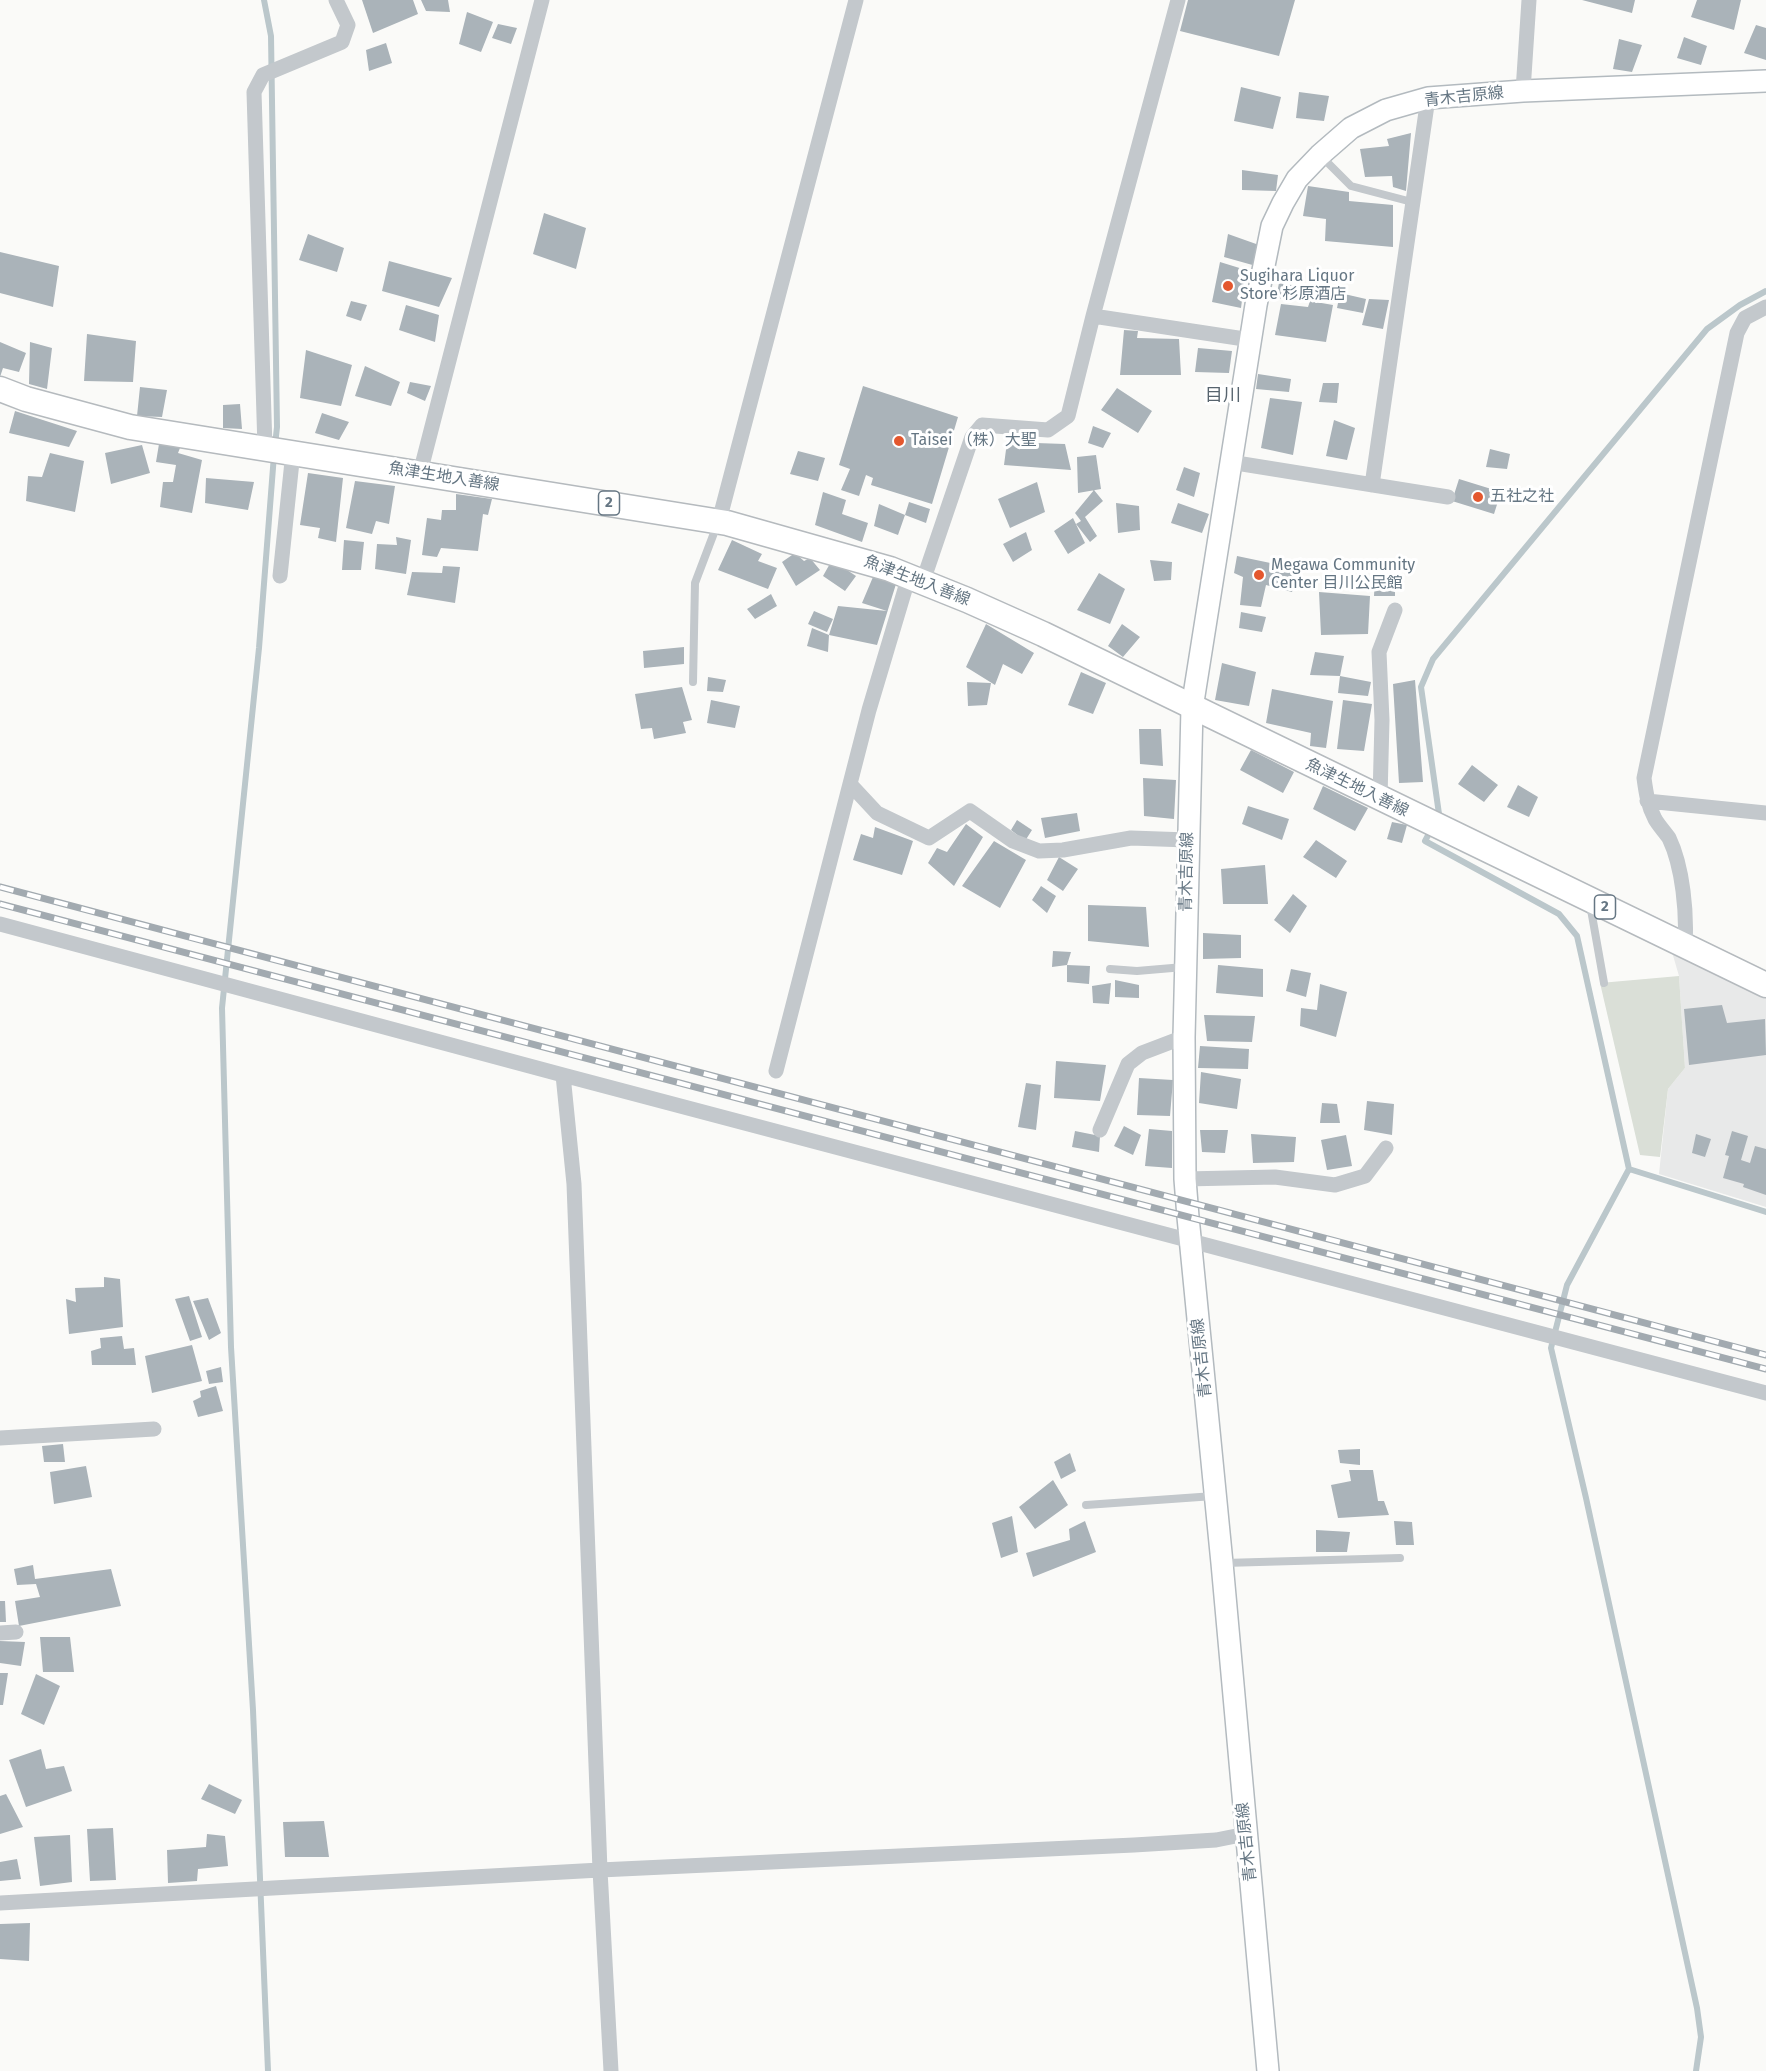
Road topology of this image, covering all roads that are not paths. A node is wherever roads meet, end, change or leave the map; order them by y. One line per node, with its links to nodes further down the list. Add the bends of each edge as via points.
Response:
1 (336, 0): 15 (street, via 348,25 342,42 263,75 254,92)
2 (542, 0): 18 (street)
3 (856, 0): 21 (street)
4 (1178, 0): 12 (street)
5 (1529, 0): 7 (street)
6 (1766, 81): 7 (main road, 青木吉原線)
7 (1524, 91): 8 (main road, 青木吉原線)
8 (1428, 98): 9 (main road, 青木吉原線, via 1386,110 1351,128); 10 (street)
9 (1320, 155): 10 (lane, via 1351,186); 13 (main road, 青木吉原線, via 1297,179 1272,226)
10 (1412, 202): 19 (street)
11 (1766, 307): 29 (street, via 1746,318 1737,333 1649,750 1644,778)
12 (1093, 316): 13 (street); 23 (street, via 1068,416 1048,430 982,425 972,437)
13 (1251, 340): 17 (main road, 青木吉原線)
14 (0, 389): 15 (main road, 魚津生地入善線 / 2, via 130,427)
15 (265, 448): 16 (main road, 魚津生地入善線 / 2)
16 (293, 452): 18 (main road, 魚津生地入善線 / 2); 22 (street)
17 (1230, 462): 19 (street); 26 (main road, 青木吉原線)
18 (420, 473): 21 (main road, 魚津生地入善線 / 2)
19 (1372, 485): 20 (street)
20 (1448, 496)
21 (719, 521): 23 (main road, 魚津生地入善線 / 2, via 854,557); 25 (lane, via 695,582)
22 (280, 576)
23 (916, 579): 26 (main road, 魚津生地入善線 / 2, via 1043,634); 27 (street, via 870,710)
24 (1395, 610): 28 (street, via 1379,652)
25 (693, 682)
26 (1192, 708): 28 (main road, 魚津生地入善線 / 2); 31 (main road, 青木吉原線)
27 (850, 784): 31 (street, via 877,813 929,838 970,811 1013,841 1039,851 1131,838); 40 (street)
28 (1380, 798): 32 (main road, 魚津生地入善線 / 2)
29 (1647, 801): 30 (street); 34 (street, via 1669,839 1680,876)
30 (1766, 813)
31 (1188, 840): 35 (main road, 青木吉原線)
32 (1590, 900): 34 (main road, 魚津生地入善線 / 2); 37 (lane)
33 (0, 924): 41 (street)
34 (1685, 945): 38 (main road, 魚津生地入善線 / 2)
35 (1185, 966): 36 (lane, via 1137,971); 39 (main road, 青木吉原線)
36 (1110, 969)
37 (1604, 983)
38 (1766, 985)
39 (1184, 1037): 42 (street, via 1142,1053 1128,1064); 44 (main road, 青木吉原線)
40 (776, 1071)
41 (563, 1075): 45 (street); 56 (street, via 574,1184)
42 (1100, 1130)
43 (1386, 1148): 44 (street, via 1365,1176 1335,1185 1275,1177)
44 (1185, 1179): 45 (main road, 青木吉原線)
45 (1190, 1242): 46 (street); 49 (main road, 青木吉原線)
46 (1766, 1393)
47 (154, 1429): 48 (street)
48 (0, 1438)
49 (1216, 1496): 50 (lane); 52 (main road, 青木吉原線)
50 (1086, 1505)
51 (1400, 1558): 52 (lane)
52 (1222, 1563): 55 (main road, 青木吉原線)
53 (16, 1632): 54 (street)
54 (0, 1633)
55 (1246, 1834): 56 (street, via 1216,1840 1134,1845); 59 (main road, 青木吉原線)
56 (600, 1870): 57 (street); 58 (street)
57 (0, 1904)
58 (611, 2071)
59 (1268, 2071)

